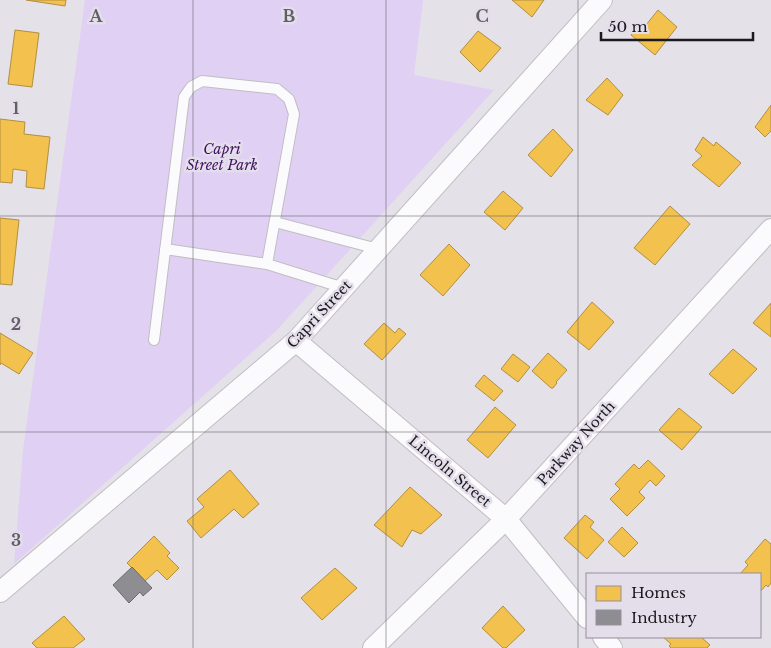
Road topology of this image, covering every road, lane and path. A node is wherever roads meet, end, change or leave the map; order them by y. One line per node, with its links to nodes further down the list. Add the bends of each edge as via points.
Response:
1 (602, 0): 5 (street, Capri Street)
2 (275, 222): 4 (lane, via 294,114 289,99 276,88 202,81 191,87 184,98); 5 (lane); 6 (lane)
3 (771, 229): 10 (street, Parkway North)
4 (165, 249): 6 (lane); 8 (lane)
5 (378, 249): 7 (street, Capri Street)
6 (267, 264): 7 (lane)
7 (344, 288): 9 (street, Capri Street)
8 (154, 340)
9 (296, 341): 10 (street, Lincoln Street); 11 (street, Capri Street)
10 (506, 519): 12 (street, Lincoln Street); 14 (street, Parkway North)
11 (0, 592)
12 (586, 617)
13 (604, 638): 15 (street)
14 (373, 648)
15 (612, 648)

